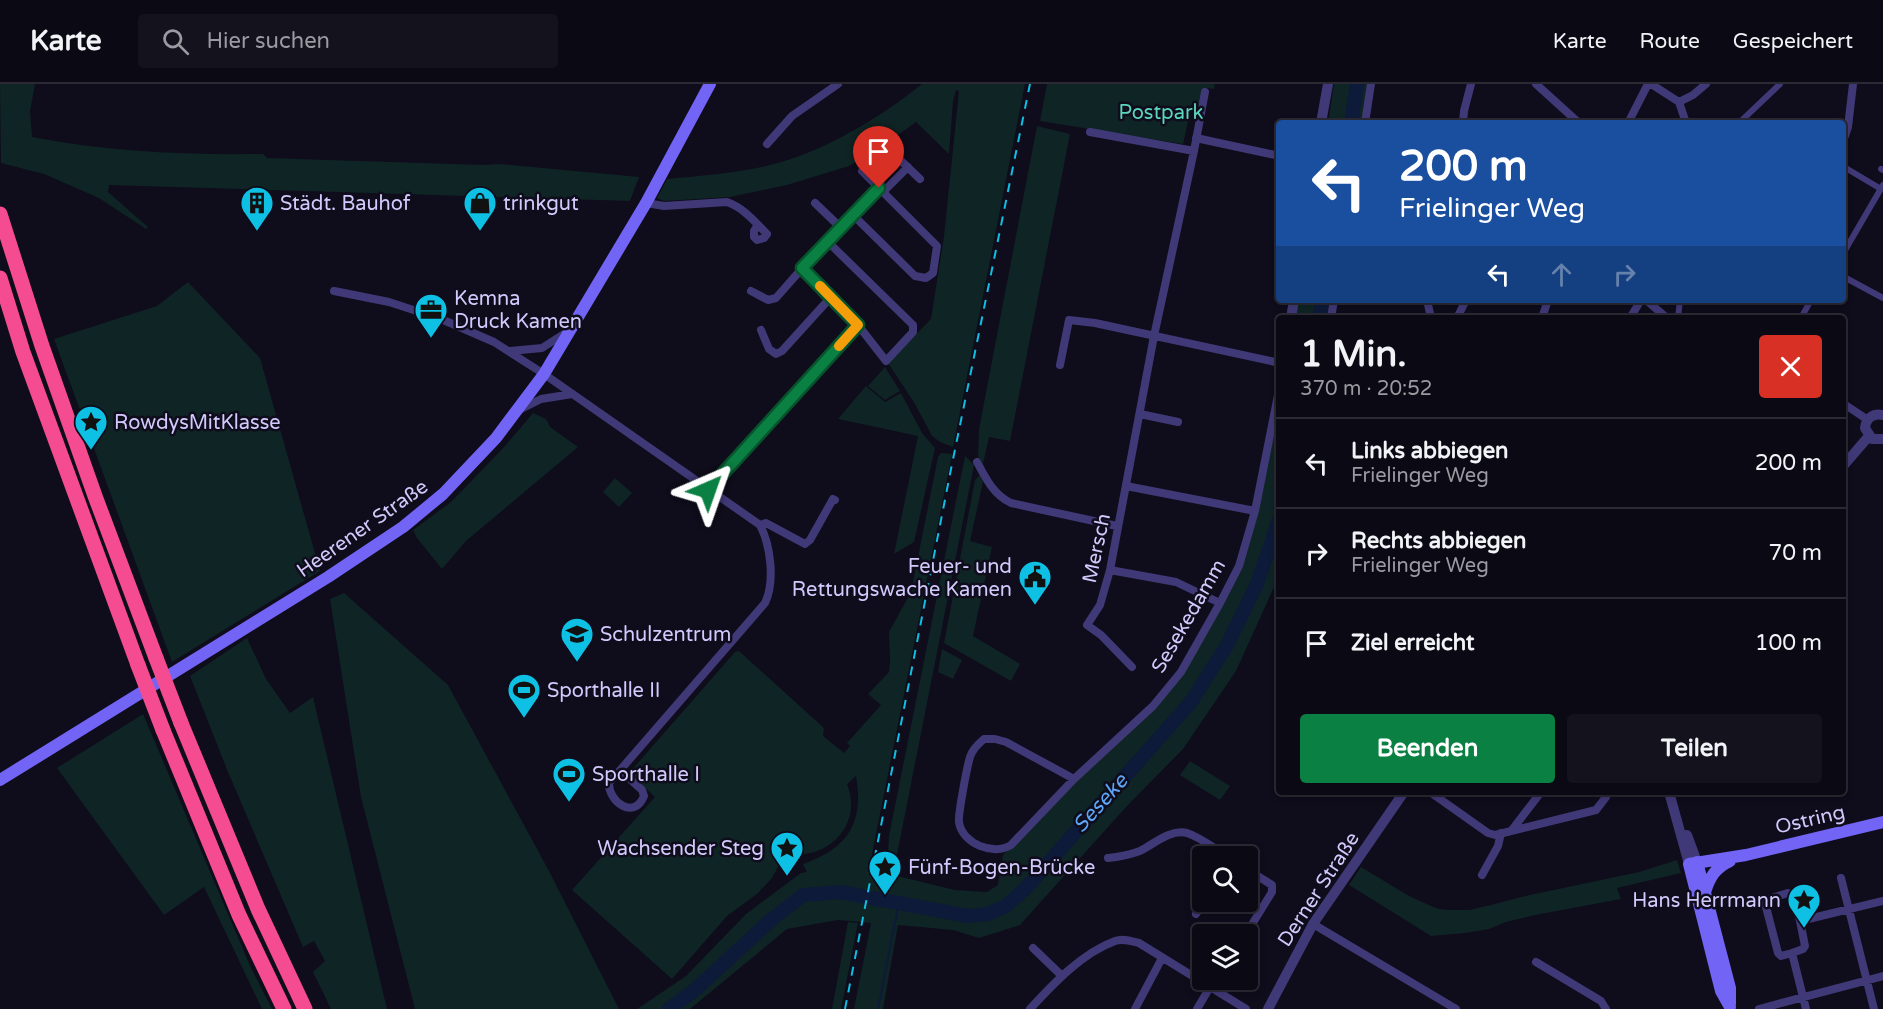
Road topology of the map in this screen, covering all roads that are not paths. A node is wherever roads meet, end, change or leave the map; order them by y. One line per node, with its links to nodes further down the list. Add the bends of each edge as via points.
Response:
1 (710, 84): 35 (main road, Heerener Straße)
2 (838, 84): 25 (street, via 792,116)
3 (1328, 84): 15 (street)
4 (1371, 84): 16 (street)
5 (1471, 84): 17 (street)
6 (1536, 84): 18 (street)
7 (1649, 84): 14 (street); 19 (street)
8 (1707, 84): 14 (street)
9 (1769, 84): 12 (street)
10 (1780, 84): 12 (street)
11 (1853, 84): 23 (street)
12 (1774, 90): 21 (street)
13 (1205, 92): 24 (street, Mersch)
14 (1679, 102): 20 (street)
15 (1322, 120)
16 (1365, 120)
17 (1463, 120)
18 (1576, 120)
19 (1630, 120)
20 (1685, 120)
21 (1742, 120)
22 (1090, 132): 26 (street)
23 (1846, 133)
24 (1196, 138): 26 (street, Mersch); 27 (street)
25 (767, 144)
26 (1194, 151): 55 (street, Mersch)
27 (1276, 155)
28 (899, 159): 29 (street)
29 (908, 167): 32 (street); 34 (street)
30 (1846, 168): 33 (street)
31 (862, 171): 34 (street)
32 (920, 179)
33 (1882, 187): 42 (street)
34 (881, 190): 38 (street); 38 (street, via 937,246 935,269 930,276 915,276)
35 (646, 203): 39 (street, via 664,206 727,202); 53 (main road, Heerener Straße)
36 (815, 203): 40 (street)
37 (0, 214): 120 (highway, bridge, via 42,346 156,658 254,898)
38 (852, 214): 40 (street)
39 (758, 225)
40 (840, 227): 41 (street)
41 (827, 241): 43 (street); 52 (street, via 914,328 885,361)
42 (1846, 249)
43 (802, 268): 47 (street, via 776,298 768,300); 48 (street)
44 (0, 278): 119 (highway, bridge, via 35,385 163,730 239,915)
45 (1846, 278): 49 (street)
46 (334, 291): 56 (street, via 389,302 441,319)
47 (752, 291)
48 (831, 297): 52 (street); 54 (street, via 776,354 769,349)
49 (1883, 298)
50 (1647, 303): 51 (street)
51 (1663, 315)
52 (858, 325): 73 (street)
53 (572, 328): 56 (street, via 542,348); 59 (main road, Heerener Straße)
54 (760, 330)
55 (1154, 336): 57 (street); 58 (street, via 1069,320); 64 (street, Mersch)
56 (509, 351): 59 (street)
57 (1276, 362)
58 (1060, 365)
59 (544, 374): 60 (street); 63 (main road, Heerener Straße)
60 (572, 394): 63 (street, via 541,399); 73 (street)
61 (1276, 405): 75 (street, Sesekedamm)
62 (1846, 405): 66 (street)
63 (516, 412): 83 (main road, Heerener Straße, via 443,494 378,544)
64 (1140, 414): 67 (street); 72 (street, Mersch)
65 (1883, 415): 66 (street)
66 (1868, 420): 68 (street, via 1865,428)
67 (1178, 422)
68 (1869, 436): 69 (street); 71 (street)
69 (1883, 439)
70 (977, 462): 77 (street, via 992,488 1011,503)
71 (1846, 463)
72 (1126, 486): 75 (street); 77 (street, Mersch)
73 (708, 490): 76 (street)
74 (835, 500): 76 (street, via 805,544 766,523)
75 (1255, 511): 79 (street, Sesekedamm, via 1239,566)
76 (760, 525): 81 (street, via 771,584 765,603)
77 (1118, 526): 78 (street, Mersch)
78 (1110, 570): 79 (street, via 1176,582); 80 (street, Mersch, via 1100,604 1087,625)
79 (1220, 603): 82 (street, Sesekedamm, via 1181,672 1153,706)
80 (1132, 667)
81 (620, 770): 81 (street, via 609,783 611,795 625,807 637,807 644,796 642,790)
82 (1074, 779): 82 (street, Sesekedamm, via 1006,742 984,739 970,756 959,822 963,832 989,850 1006,848)
83 (0, 780)
84 (1402, 795): 106 (street, Derner Straße)
85 (1434, 795): 92 (street, via 1488,833)
86 (1539, 795): 91 (street)
87 (1606, 795): 91 (street, via 1596,810)
88 (1670, 795): 97 (street)
89 (1677, 795): 97 (street)
90 (1883, 822): 94 (main road, Ostring)
91 (1512, 830): 92 (street)
92 (1501, 833): 98 (street)
93 (1210, 846): 95 (street, via 1187,833 1170,834 1125,856)
94 (1746, 855): 96 (main road, Ostring); 97 (main road, Ostring)
95 (1108, 858)
96 (1719, 866): 97 (main road, Ostring); 101 (main road)
97 (1693, 867): 101 (main road); 118 (main road, via 1721,991)
98 (1482, 875)
99 (1258, 876): 105 (street, via 1272,885 1272,892)
100 (1840, 878): 103 (street)
101 (1704, 894): 118 (main road, via 1730,988)
102 (1883, 901): 103 (street)
103 (1848, 909): 104 (street); 114 (street)
104 (1800, 921): 108 (street, via 1805,946); 108 (street, via 1788,893 1765,903 1778,953)
105 (1252, 924)
106 (1313, 924): 125 (street, Derner Straße); 126 (street)
107 (1033, 948): 111 (street)
108 (1792, 953): 117 (street)
109 (1162, 958): 111 (street, via 1138,943 1117,940); 112 (street); 122 (street)
110 (1536, 962): 127 (street, via 1601,1001)
111 (1061, 975): 121 (street)
112 (1192, 976)
113 (1883, 976): 114 (street)
114 (1867, 980): 117 (street); 130 (street)
115 (1211, 990): 123 (street)
116 (1215, 990): 124 (street)
117 (1803, 997): 128 (street); 129 (street)
118 (1730, 1008)
119 (284, 1009)
120 (305, 1009)
121 (1030, 1009)
122 (1135, 1009)
123 (1197, 1009)
124 (1246, 1009)
125 (1268, 1009)
126 (1456, 1009)
127 (1606, 1009)
128 (1759, 1009)
129 (1806, 1009)
130 (1874, 1009)

